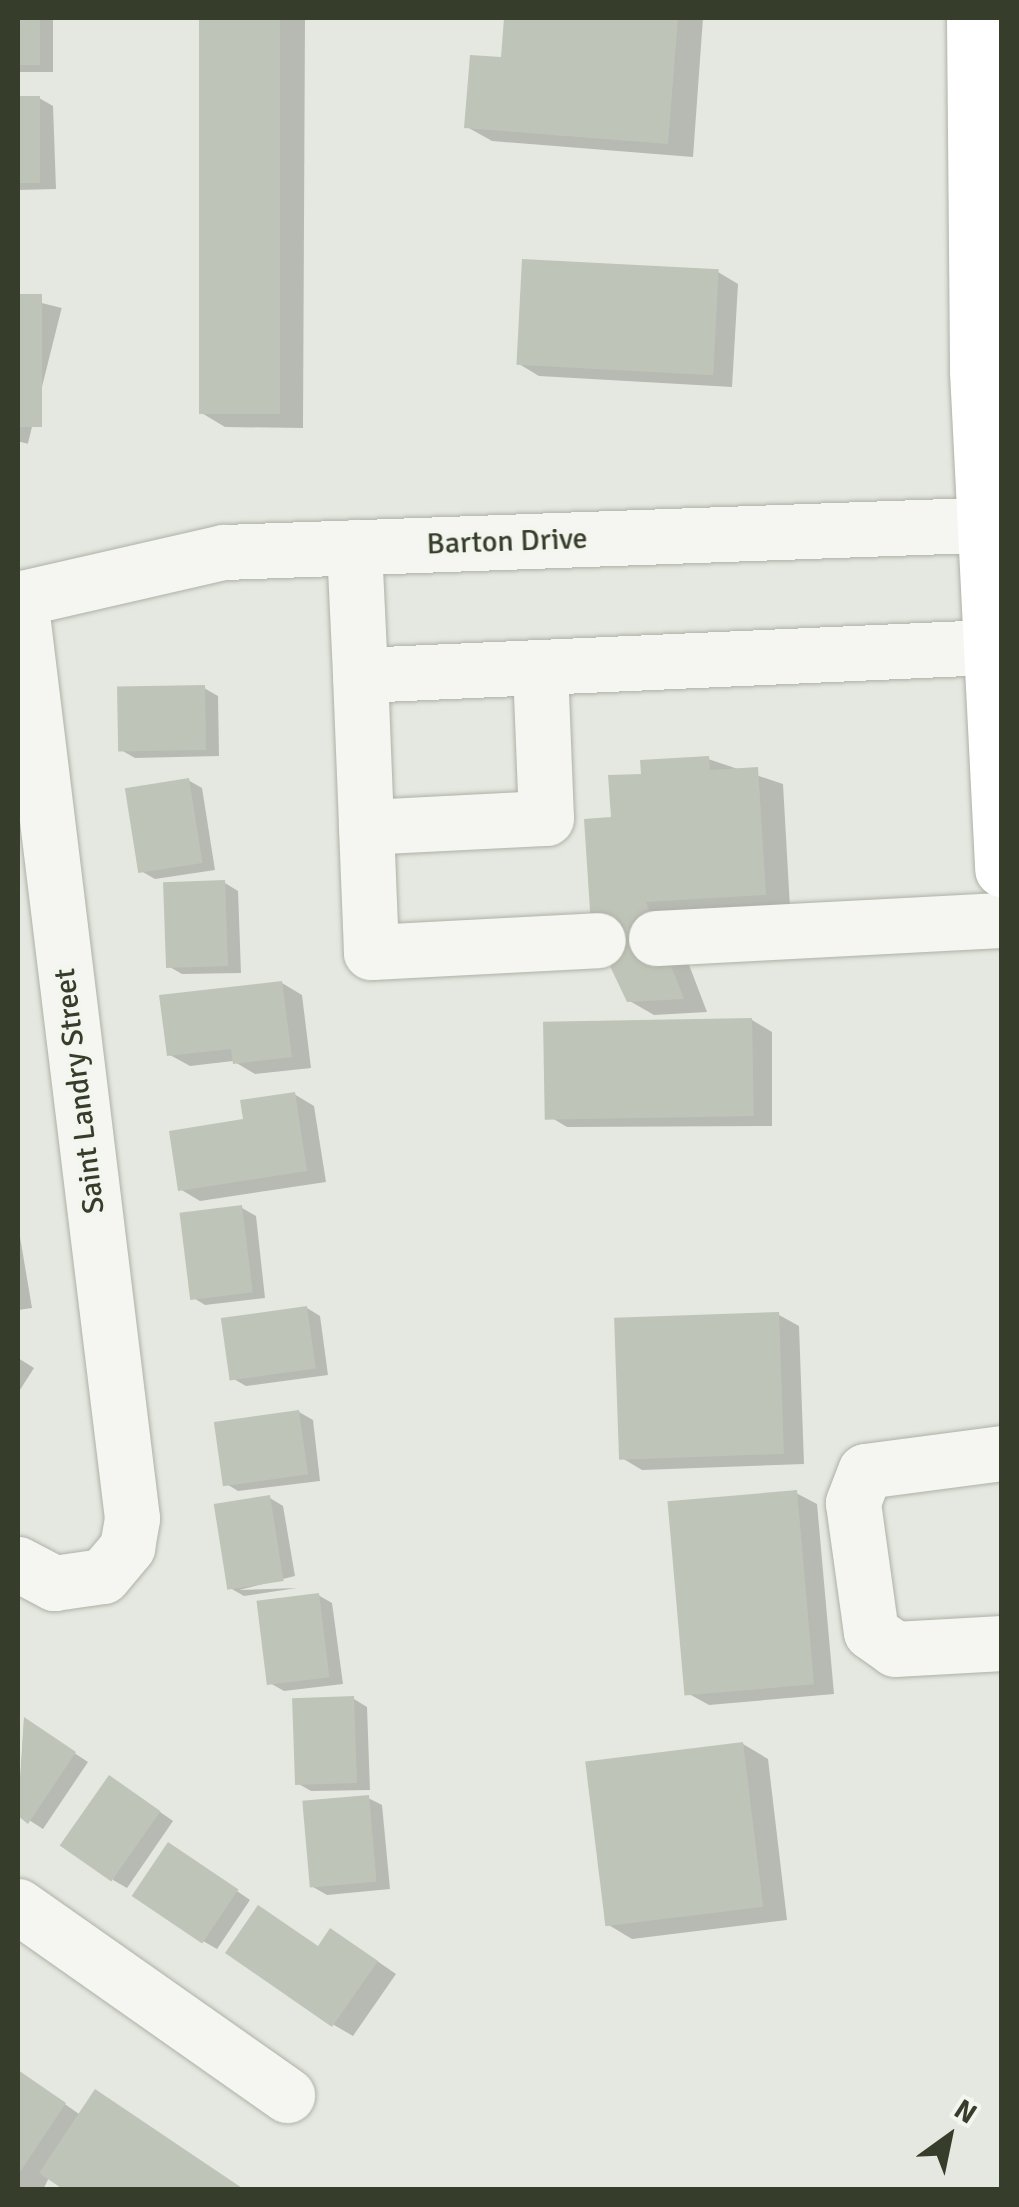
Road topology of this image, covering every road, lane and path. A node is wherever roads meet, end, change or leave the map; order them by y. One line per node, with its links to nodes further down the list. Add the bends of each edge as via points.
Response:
1 (974, 18): 2 (main road)
2 (992, 524): 3 (street, Barton Drive); 5 (main road)
3 (354, 547): 4 (street, Barton Drive, via 164,561); 7 (street)
4 (19, 598): 14 (street, Saint Landry Street, via 132,1518 127,1547 103,1576 54,1584)
5 (988, 648): 6 (street); 9 (main road)
6 (540, 667): 7 (street); 8 (street, via 546,818)
7 (360, 675): 8 (street)
8 (366, 827): 12 (street, via 371,952)
9 (1001, 845)
10 (1002, 920): 11 (street)
11 (656, 938)
12 (598, 940)
13 (1002, 1453): 15 (street, via 865,1471 852,1503 871,1632 894,1648)
14 (18, 1564)
15 (1002, 1643)
16 (18, 1906): 17 (street)
17 (286, 2095)

